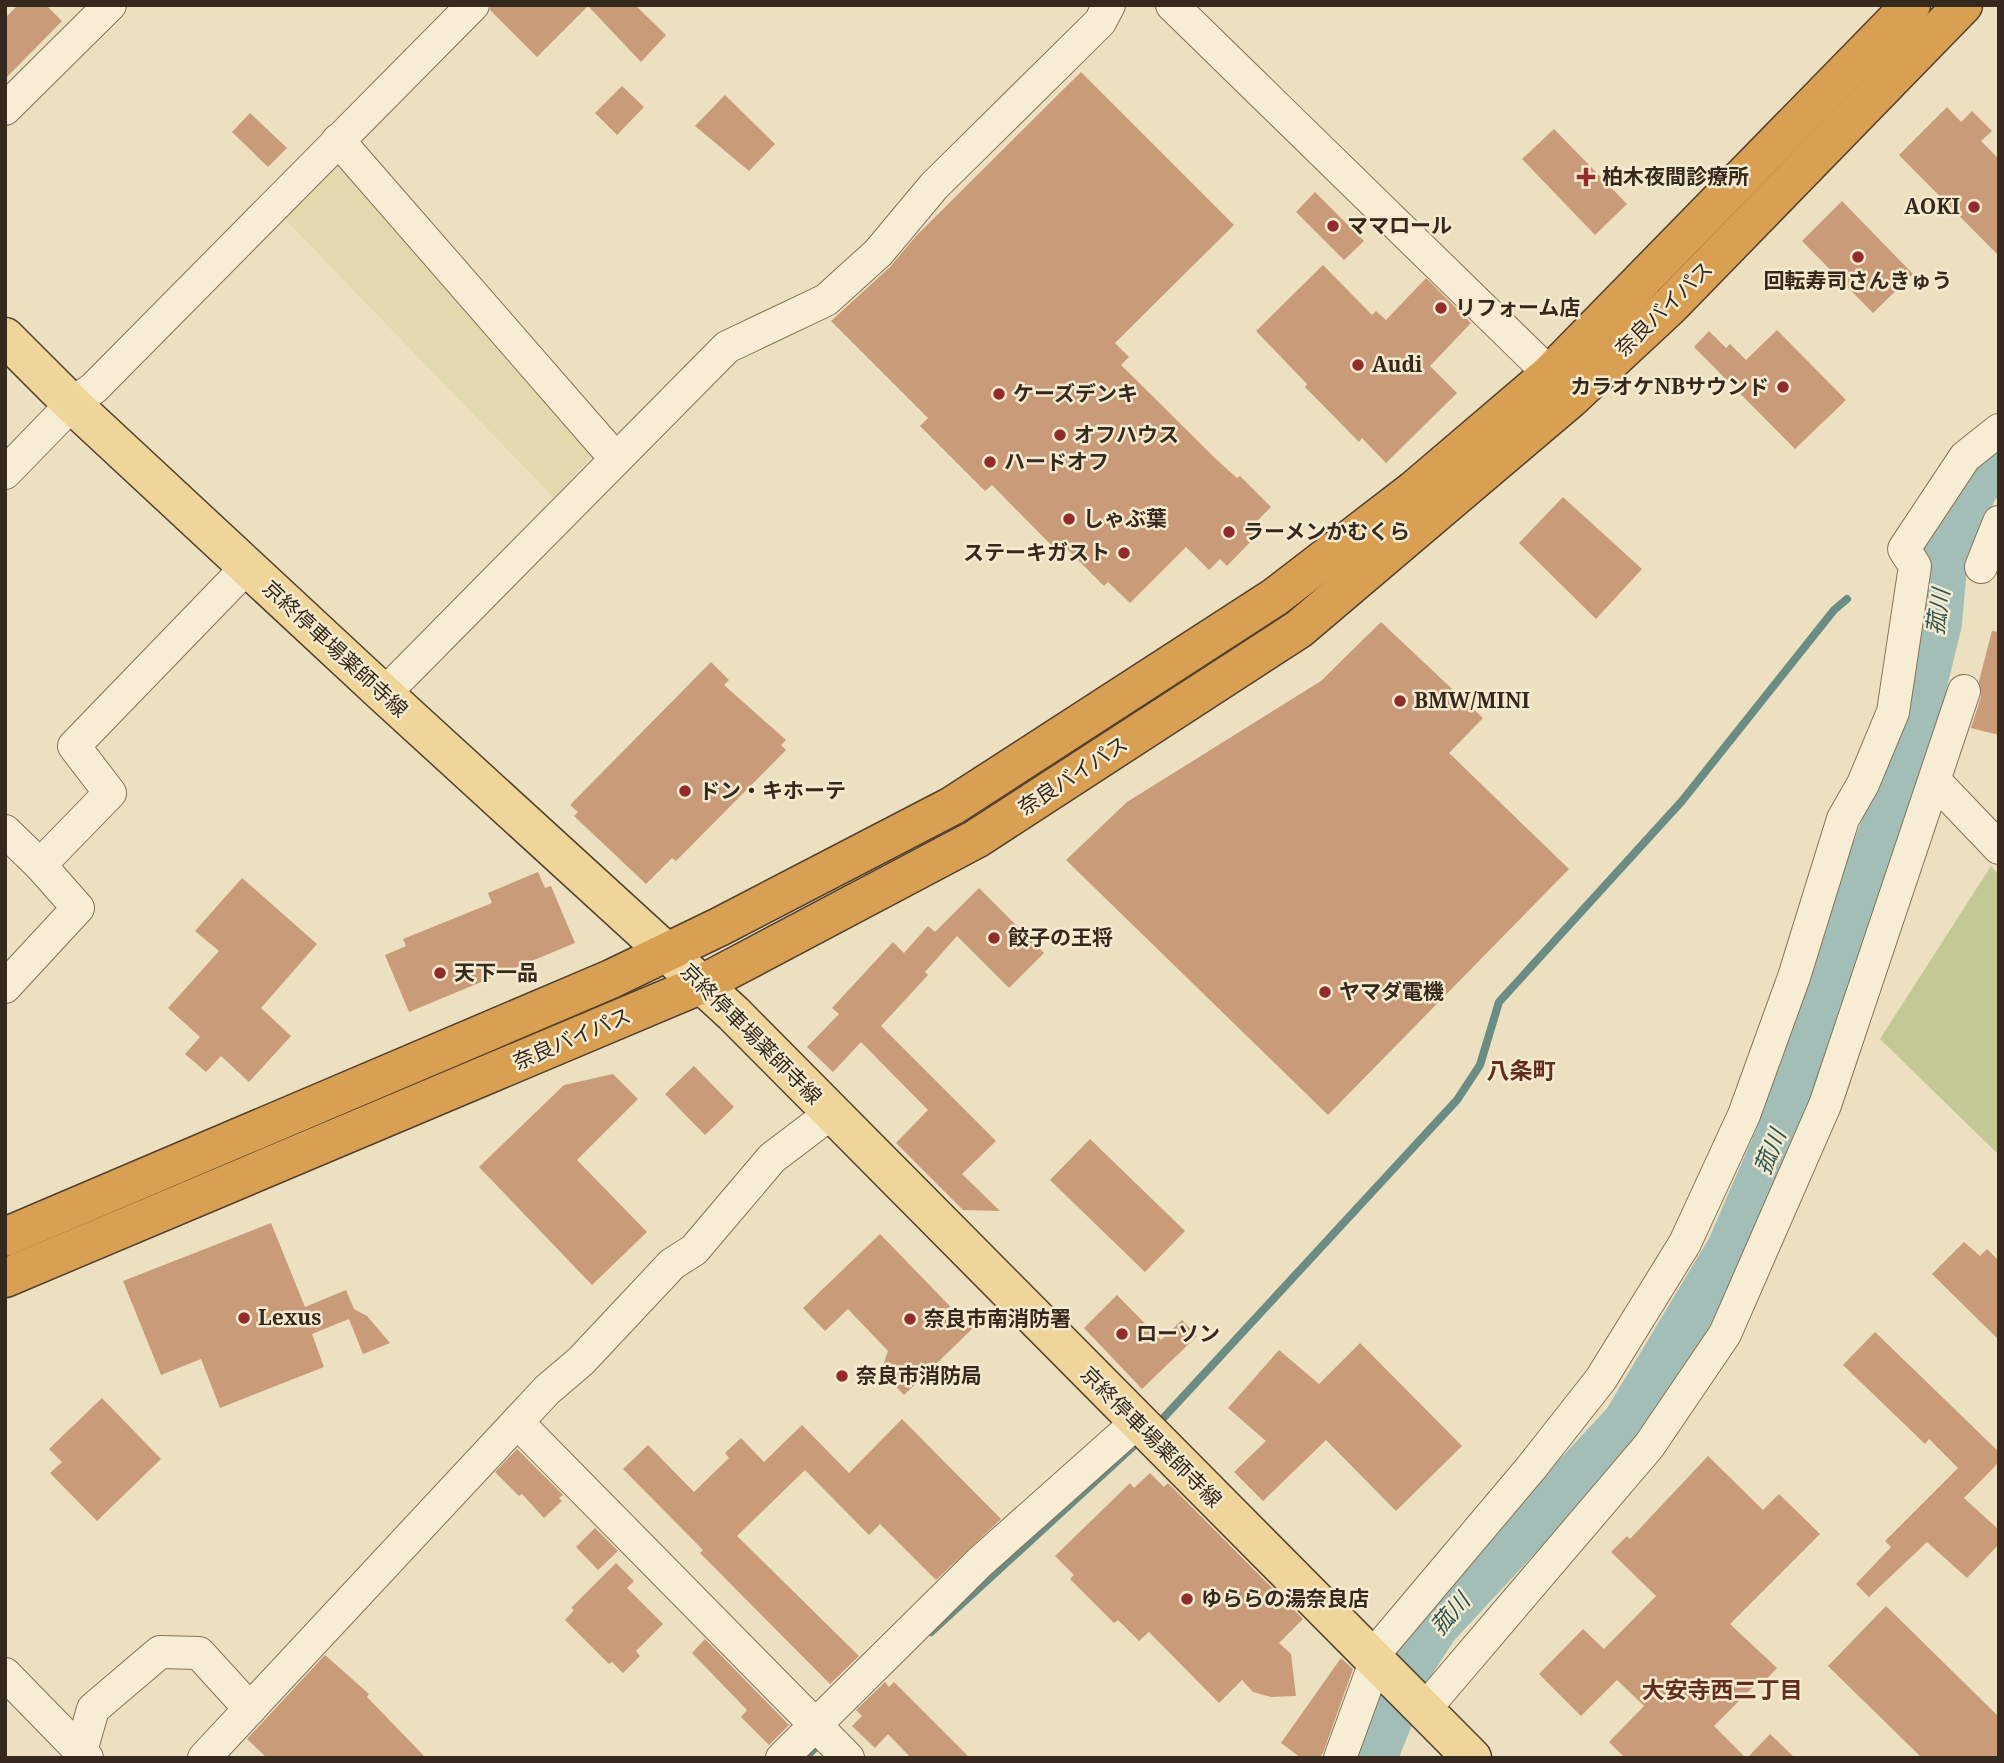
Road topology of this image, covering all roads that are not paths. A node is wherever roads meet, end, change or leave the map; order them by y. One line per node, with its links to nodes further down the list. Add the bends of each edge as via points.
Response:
1 (110, 5): 7 (street)
2 (473, 5): 8 (street)
3 (1109, 5): 13 (street, via 1100,22 934,186 878,253 825,300 727,347)
4 (1172, 5): 10 (street)
5 (1911, 5): 10 (highway, 奈良バイパス)
6 (1963, 5): 25 (highway, 奈良バイパス, via 1671,305 1570,399 1299,629 976,839)
7 (5, 109)
8 (338, 140): 11 (street, via 94,388); 13 (street)
9 (5, 337): 11 (main road, 京終停車場薬師寺線)
10 (1550, 373): 24 (highway, 奈良バイパス, via 1414,490 1275,597 952,806)
11 (72, 404): 14 (street); 16 (main road, 京終停車場薬師寺線)
12 (1999, 430): 32 (street, via 1965,457 1904,549 1915,566 1893,712 1863,785 1843,819 1744,1115 1685,1243 1601,1379 1381,1646)
13 (616, 459): 19 (street)
14 (5, 473)
15 (1999, 522): 17 (street)
16 (247, 567): 19 (main road, 京終停車場薬師寺線); 23 (street, via 74,746 110,793)
17 (1981, 567)
18 (1964, 691): 20 (street)
19 (384, 694): 24 (main road, 京終停車場薬師寺線)
20 (1935, 781): 22 (street); 34 (street, via 1825,1105 1725,1334 1649,1446)
21 (5, 831): 23 (street)
22 (1999, 848)
23 (40, 865): 26 (street, via 78,908)
24 (667, 951): 25 (main road, 京終停車場薬師寺線); 28 (highway, 奈良バイパス)
25 (702, 984): 27 (main road, 京終停車場薬師寺線); 29 (highway, 奈良バイパス)
26 (5, 987)
27 (830, 1114): 30 (street, via 772,1158 694,1250 672,1264); 31 (main road, 京終停車場薬師寺線)
28 (5, 1237)
29 (5, 1278)
30 (519, 1423): 35 (street); 36 (street)
31 (1136, 1423): 32 (main road, 京終停車場薬師寺線); 36 (street, via 980,1562)
32 (1381, 1667): 34 (main road, 京終停車場薬師寺線); 41 (street)
33 (5, 1674): 37 (street)
34 (1421, 1707): 42 (main road, 京終停車場薬師寺線)
35 (250, 1709): 37 (street, via 199,1653 160,1653 93,1709); 38 (street)
36 (815, 1724): 39 (street); 40 (street)
37 (84, 1754)
38 (204, 1758)
39 (782, 1758)
40 (848, 1758)
41 (1340, 1758)
42 (1472, 1758)

